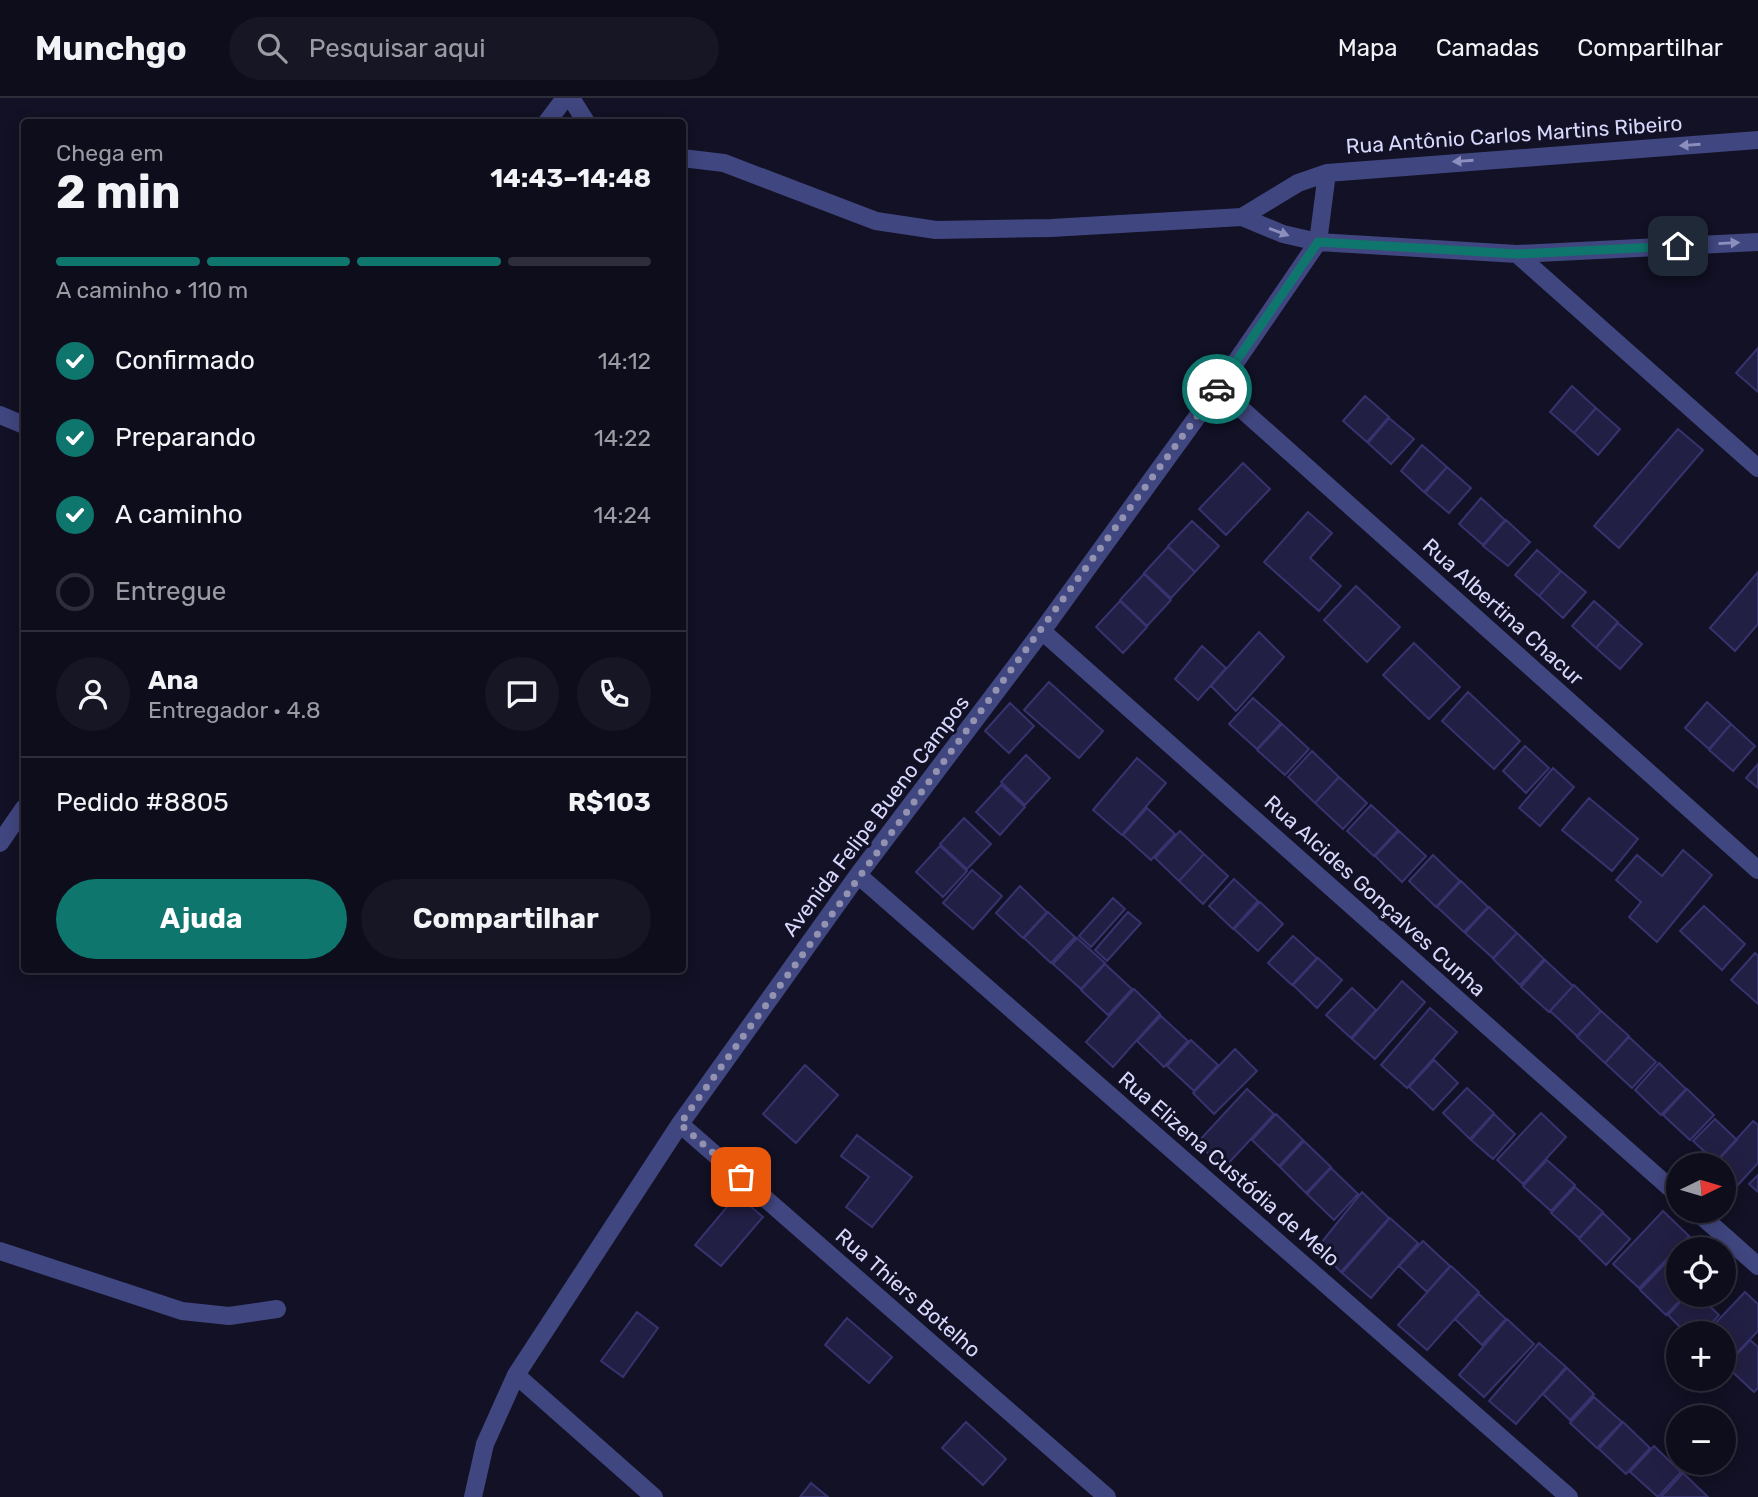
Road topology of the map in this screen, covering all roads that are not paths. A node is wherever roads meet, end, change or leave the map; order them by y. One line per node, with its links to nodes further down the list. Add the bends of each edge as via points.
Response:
1 (565, 98): 3 (street)
2 (571, 98): 4 (street)
3 (549, 119)
4 (584, 119)
5 (1758, 140): 7 (street, Rua Antônio Carlos Martins Ribeiro, one-way to 7)
6 (686, 158): 8 (street, via 724,163 876,221 936,230)
7 (1327, 173): 8 (street, Rua Antônio Carlos Martins Ribeiro, via 1298,183); 9 (street, Avenida Felipe Bueno Campos)
8 (1242, 217): 9 (street, one-way to 9)
9 (1318, 242): 11 (street); 12 (street, Avenida Felipe Bueno Campos)
10 (1758, 242): 11 (street, one-way to 10)
11 (1517, 254): 15 (street)
12 (1218, 388): 16 (street, Avenida Felipe Bueno Campos); 19 (street, Rua Albertina Chacur)
13 (0, 415): 14 (street)
14 (21, 424)
15 (1758, 468)
16 (1042, 631): 20 (street, Avenida Felipe Bueno Campos); 22 (street, Rua Alcides Gonçalves Cunha)
17 (21, 812): 18 (street)
18 (0, 843)
19 (1758, 870)
20 (858, 875): 21 (street, Avenida Felipe Bueno Campos); 31 (street, Rua Elizena Custódia de Melo)
21 (680, 1124): 27 (street, Avenida Felipe Bueno Campos); 30 (street, Rua Thiers Botelho)
22 (1666, 1184)
23 (1710, 1223): 25 (street)
24 (0, 1251): 26 (street, via 182,1311 229,1316)
25 (1758, 1266)
26 (277, 1310)
27 (516, 1375): 28 (street, Avenida Felipe Bueno Campos, via 485,1444); 29 (street)
28 (473, 1497)
29 (654, 1497)
30 (1107, 1497)
31 (1569, 1497)

